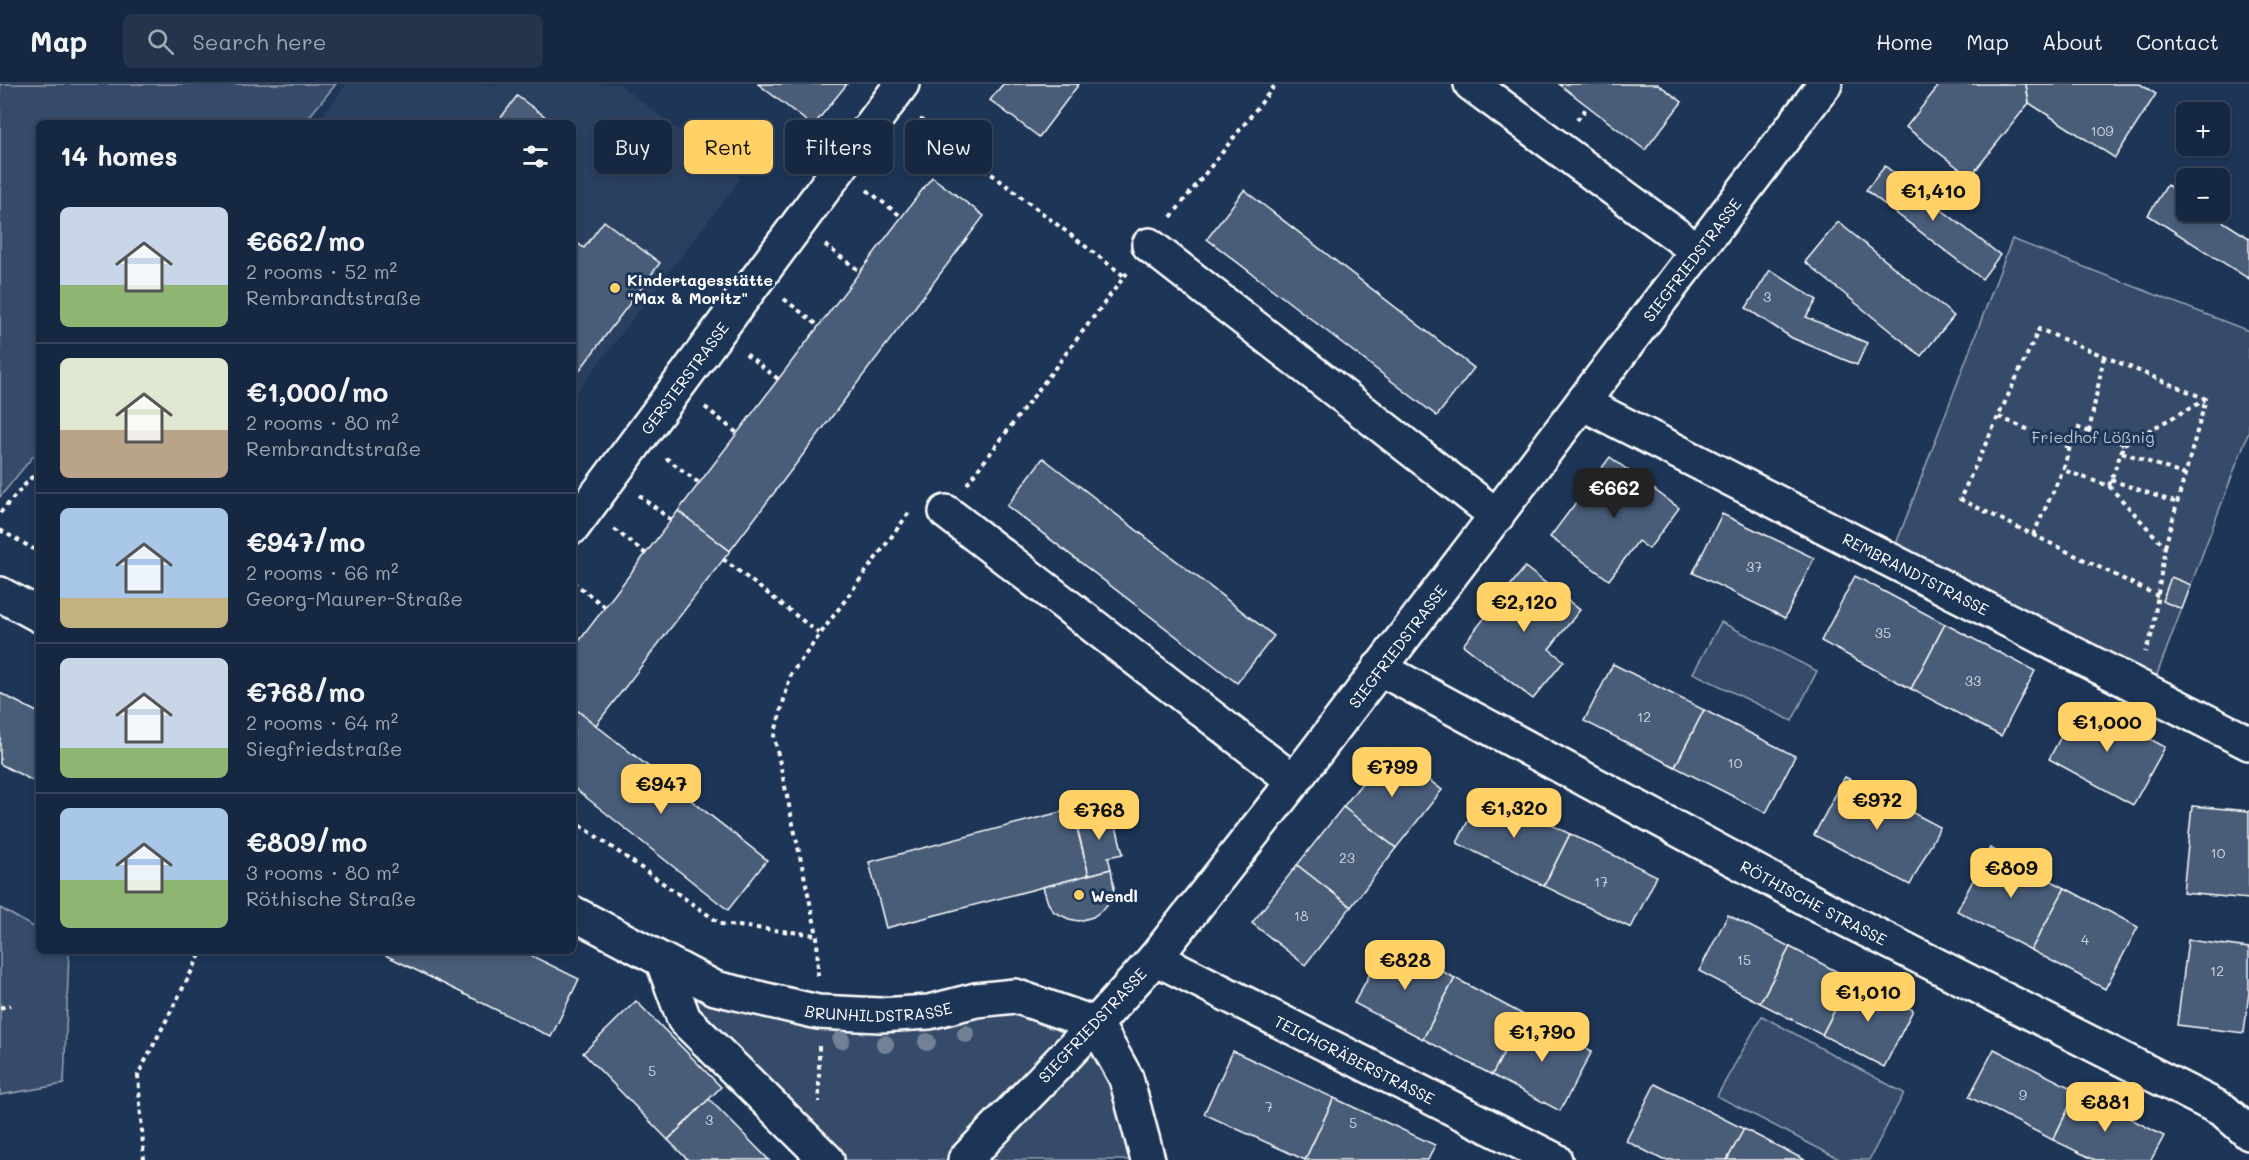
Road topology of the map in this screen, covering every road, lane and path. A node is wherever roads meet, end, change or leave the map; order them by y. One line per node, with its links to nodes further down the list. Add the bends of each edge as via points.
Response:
1 (1276, 84): 10 (path)
2 (1471, 84): 11 (street)
3 (1825, 84): 11 (street, SIEGFRIEDSTRASSE)
4 (897, 91): 5 (street, GERSTERSTRASSE); 13 (path)
5 (875, 120)
6 (835, 174): 9 (street, GERSTERSTRASSE)
7 (846, 174): 8 (path)
8 (902, 217)
9 (798, 224): 12 (path); 14 (street, GERSTERSTRASSE)
10 (1149, 245): 13 (path); 32 (street)
11 (1698, 251): 18 (street, SIEGFRIEDSTRASSE)
12 (861, 272)
13 (1124, 276): 30 (path)
14 (758, 279): 15 (path); 33 (street, GERSTERSTRASSE)
15 (819, 326)
16 (2104, 356): 17 (path); 19 (path, via 2039,328); 20 (path)
17 (2206, 399): 21 (path); 26 (path)
18 (1582, 403): 32 (street, SIEGFRIEDSTRASSE); 47 (street, REMBRANDTSTRASSE)
19 (1999, 417): 22 (path); 35 (path, via 1960,499)
20 (2089, 432): 21 (path); 22 (path, via 2076,427)
21 (2124, 444): 23 (path)
22 (2068, 447): 24 (path)
23 (2122, 452): 26 (path); 27 (path)
24 (2062, 470): 28 (path); 35 (path)
25 (36, 472): 31 (path)
26 (2185, 475): 29 (path)
27 (2111, 480): 28 (path); 29 (path)
28 (2109, 486): 36 (path)
29 (2177, 502): 36 (path)
30 (946, 512): 44 (path, via 912,509); 48 (street)
31 (0, 513)
32 (1497, 516): 46 (street, SIEGFRIEDSTRASSE)
33 (576, 523)
34 (0, 530): 37 (path)
35 (2033, 535): 41 (path)
36 (2165, 547): 41 (path)
37 (36, 550)
38 (723, 559): 44 (path)
39 (576, 584): 42 (path)
40 (0, 594): 43 (street)
41 (2158, 596): 45 (path)
42 (605, 607)
43 (36, 613)
44 (820, 634): 51 (path, via 791,674 774,736)
45 (2152, 634)
46 (1379, 668): 48 (street, SIEGFRIEDSTRASSE); 59 (street, RÖTHISCHE STRASSE, via 1835,914 2223,1110)
47 (2249, 743)
48 (1294, 781): 53 (street, SIEGFRIEDSTRASSE)
49 (576, 821): 51 (path, via 721,924)
50 (576, 915): 54 (street, BRUNHILDSTRASSE)
51 (817, 935): 57 (path)
52 (200, 954): 61 (path, via 138,1075)
53 (1155, 958): 58 (street, SIEGFRIEDSTRASSE); 64 (street, TEICHGRÄBERSTRASSE)
54 (663, 962): 57 (street, BRUNHILDSTRASSE, via 715,988); 60 (street, via 684,1018)
55 (10, 1005): 56 (path)
56 (0, 1008)
57 (818, 1012): 58 (street, BRUNHILDSTRASSE, via 929,1012 976,1000 1015,996); 60 (path)
58 (1096, 1024): 62 (street, SIEGFRIEDSTRASSE); 63 (street, via 1126,1078)
59 (2249, 1133)
60 (823, 1156)
61 (144, 1160)
62 (965, 1160)
63 (1148, 1160)
64 (1555, 1160)

